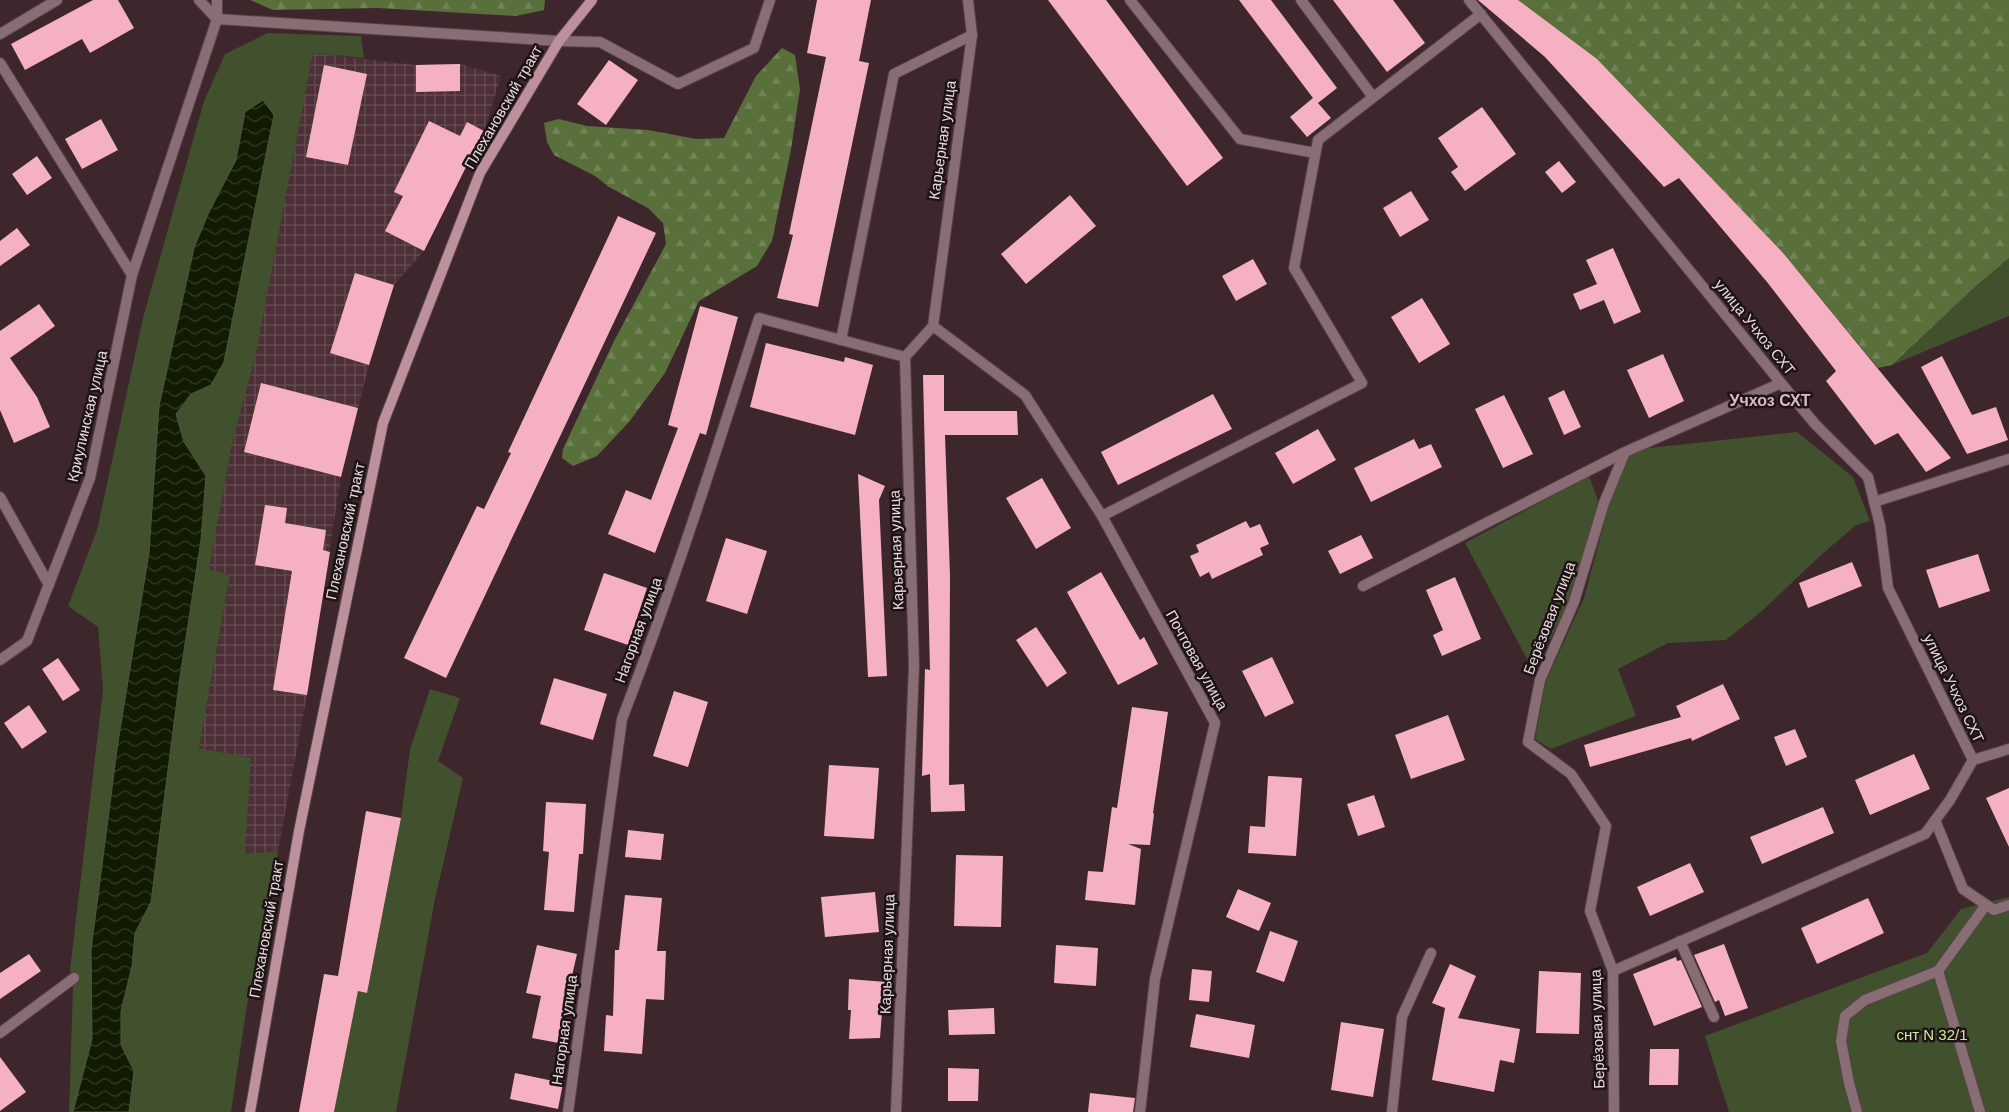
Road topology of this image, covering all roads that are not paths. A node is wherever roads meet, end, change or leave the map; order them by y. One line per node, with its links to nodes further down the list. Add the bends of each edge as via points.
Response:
1 (57, 0): 12 (street)
2 (198, 0): 11 (street)
3 (217, 0): 11 (street, Криулинская улица)
4 (592, 0): 14 (street, Плехановский тракт)
5 (770, 0): 14 (street, via 754,48 678,84 600,42)
6 (968, 0): 13 (street, Карьерная улица)
7 (1130, 0): 17 (street, via 1240,139)
8 (1301, 0): 16 (street)
9 (1469, 0): 10 (street, улица Учхоз СХТ)
10 (1481, 14): 16 (street); 22 (street, улица Учхоз СХТ)
11 (216, 19): 14 (street); 18 (street, Криулинская улица)
12 (0, 34)
13 (972, 35): 19 (street, Карьерная улица); 20 (street, via 894,74)
14 (559, 41): 43 (street, Плехановский тракт, via 480,173 383,423 299,831)
15 (0, 62): 18 (street)
16 (1373, 97): 17 (street, via 1318,140)
17 (1315, 153): 27 (street, via 1294,268 1362,383)
18 (132, 275): 28 (street, Криулинская улица, via 90,478)
19 (932, 326): 21 (street); 27 (street, Почтовая улица, via 1025,394)
20 (841, 340): 21 (street, Нагорная улица); 44 (street, Нагорная улица, via 759,318 622,719)
21 (905, 357): 45 (street, Карьерная улица, via 914,666)
22 (1782, 383): 23 (street); 26 (street, улица Учхоз СХТ, via 1815,424 1868,478)
23 (1625, 452): 29 (street); 38 (street, Берёзовая улица, via 1604,503 1574,602 1540,680 1528,742 1571,774 1606,826 1590,911)
24 (2009, 459): 26 (street)
25 (0, 497): 28 (street)
26 (1874, 502): 32 (street, улица Учхоз СХТ, via 1888,588)
27 (1102, 516): 46 (street, Почтовая улица, via 1215,723 1155,980)
28 (49, 585): 30 (street, Криулинская улица, via 28,641)
29 (1362, 586)
30 (0, 660)
31 (2009, 749): 32 (street, улица Учхоз СХТ)
32 (1973, 760): 33 (street, улица Учхоз СХТ)
33 (1935, 820): 34 (street, via 1963,889); 36 (street, улица Учхоз СХТ, via 1925,834)
34 (1986, 905): 35 (street, via 1994,910); 39 (street)
35 (2009, 905)
36 (1680, 941): 38 (street, улица Учхоз СХТ); 41 (street)
37 (1431, 953): 47 (street, via 1402,1017)
38 (1613, 971): 48 (street, Берёзовая улица)
39 (1938, 971): 49 (street, via 1865,1000 1845,1016 1841,1041); 50 (street)
40 (74, 978): 42 (street)
41 (1714, 1017)
42 (0, 1033)
43 (250, 1112)
44 (568, 1112)
45 (896, 1112)
46 (1140, 1112)
47 (1392, 1112)
48 (1614, 1112)
49 (1857, 1112)
50 (1980, 1112)

